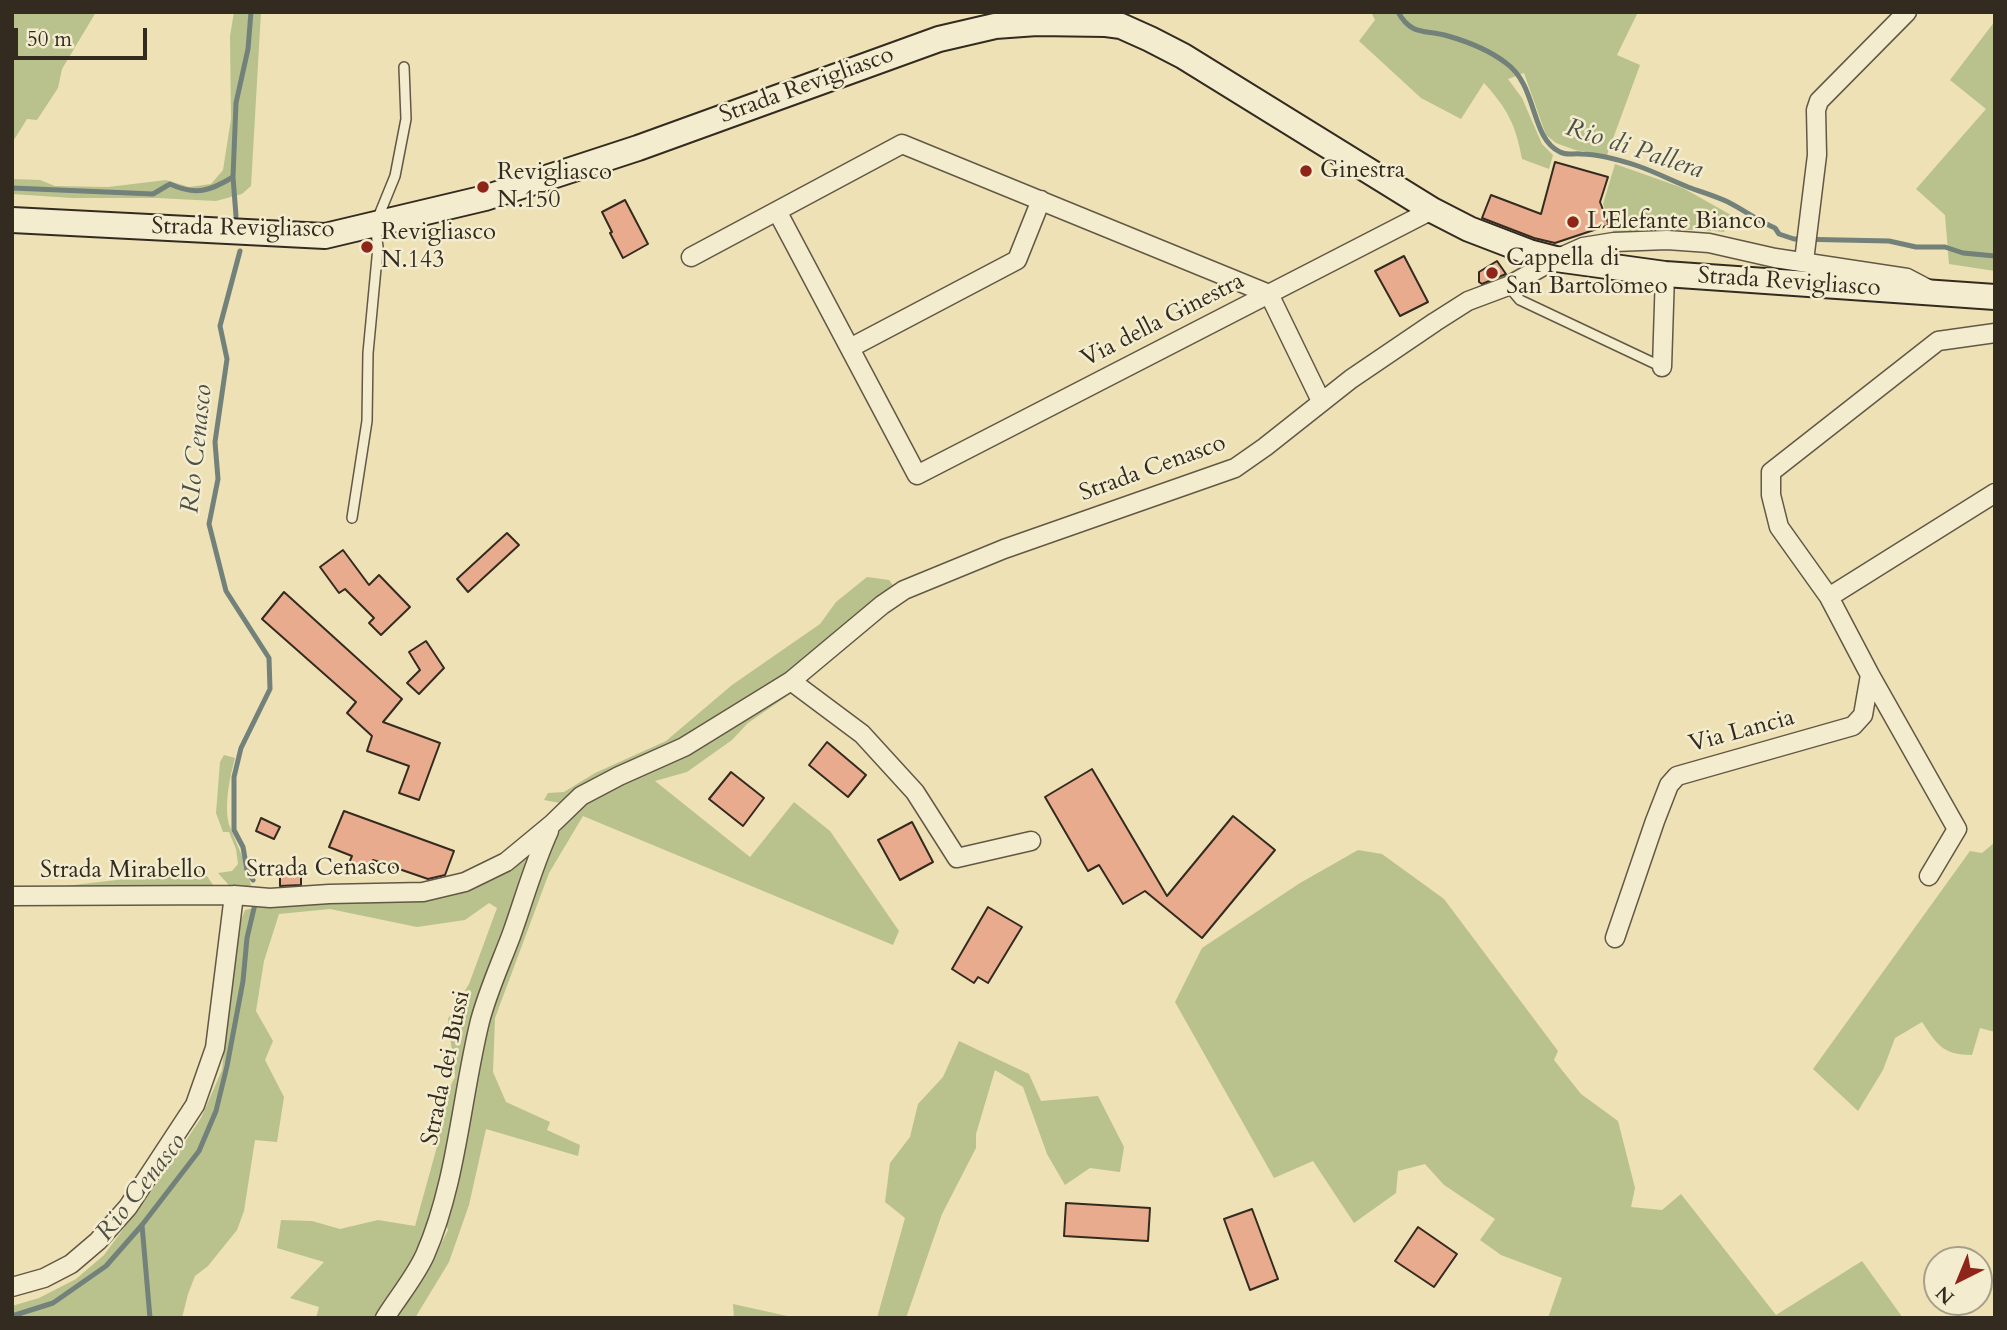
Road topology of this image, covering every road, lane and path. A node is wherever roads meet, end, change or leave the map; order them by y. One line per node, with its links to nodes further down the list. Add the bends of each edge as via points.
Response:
1 (1907, 12): 9 (street, via 1819,102)
2 (1118, 19): 5 (street, Strada Revigliasco); 8 (street, Strada Revigliasco, via 995,26 939,39 638,148 485,198)
3 (404, 67): 8 (lane, via 406,119 395,176)
4 (1041, 200): 6 (street, via 902,144); 14 (street); 18 (street, via 1017,260)
5 (1432, 210): 11 (street, Strada Revigliasco, via 1469,229); 14 (street, Via della Ginestra)
6 (778, 211): 10 (street); 18 (street)
7 (14, 221): 8 (street, Strada Revigliasco, via 325,236)
8 (375, 225): 22 (lane, via 378,247 367,421)
9 (1806, 246): 11 (street, Strada Revigliasco, via 1775,258 1709,243 1614,242 1583,247); 15 (street, Strada Revigliasco, via 1907,278)
10 (691, 257)
11 (1556, 259): 12 (street, Strada Revigliasco); 13 (street, Strada Cenasco)
12 (1665, 274): 15 (street, Strada Revigliasco); 19 (street)
13 (1508, 286): 19 (lane, via 1520,300); 20 (street, Strada Cenasco, via 1468,301)
14 (1269, 293): 18 (street, Via della Ginestra, via 917,475); 20 (street)
15 (1938, 294): 16 (street, Strada Revigliasco)
16 (1995, 297)
17 (1995, 333): 23 (street, via 1938,341 1771,472 1779,527)
18 (850, 348)
19 (1662, 367)
20 (1321, 401): 25 (street, Strada Cenasco, via 1235,468 1004,549 904,590)
21 (1995, 493): 23 (street)
22 (352, 517)
23 (1829, 597): 24 (street)
24 (1870, 676): 28 (street, via 1957,829); 31 (street, Via Lancia, via 1863,715 1853,726 1677,776 1655,821)
25 (791, 681): 26 (street, Strada Cenasco, via 684,747 581,796); 27 (street, via 862,734 915,792 957,858)
26 (552, 824): 29 (street, Strada Cenasco, via 506,862 465,882 423,892 270,898); 33 (street, Strada dei Bussi, via 492,979 437,1220 424,1256)
27 (1031, 841)
28 (1929, 876)
29 (234, 895): 30 (street, Strada Mirabello); 32 (street, Strada Cenasco, via 215,1048 195,1105 128,1207 98,1241 71,1264)
30 (12, 896)
31 (1615, 938)
32 (12, 1287)
33 (385, 1318)

